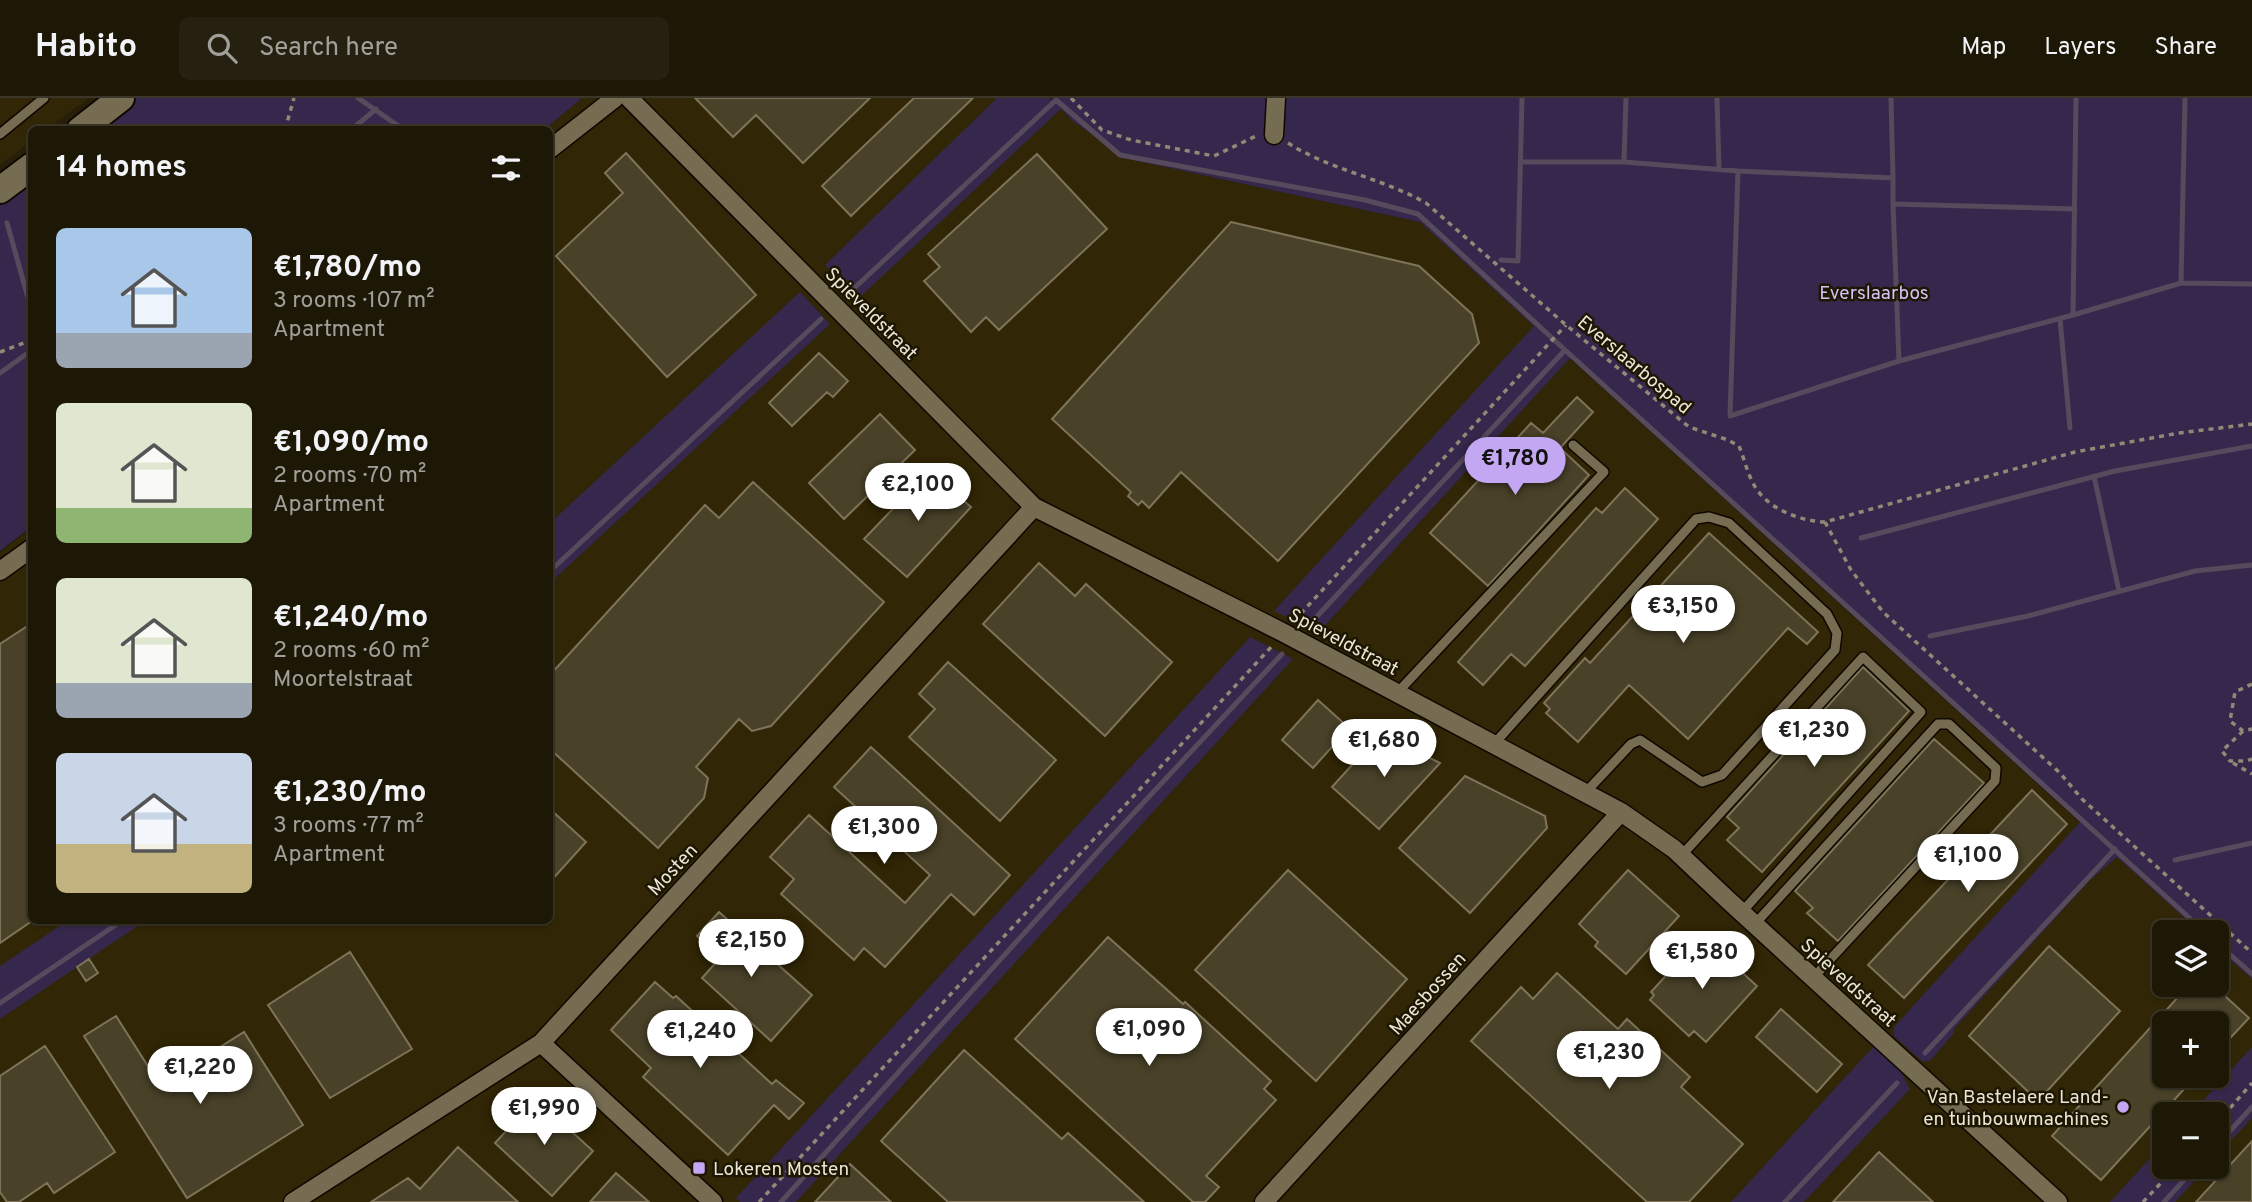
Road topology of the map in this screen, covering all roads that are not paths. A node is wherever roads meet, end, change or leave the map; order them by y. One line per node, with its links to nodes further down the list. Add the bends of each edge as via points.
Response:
1 (44, 98): 7 (lane)
2 (121, 98): 6 (street)
3 (615, 98): 9 (street)
4 (629, 98): 13 (street, Spieveldstraat)
5 (1276, 98): 8 (street)
6 (85, 126)
7 (0, 134)
8 (1274, 135)
9 (553, 147)
10 (28, 169): 11 (street)
11 (0, 190)
12 (1573, 445): 16 (lane, via 1604,471)
13 (1034, 507): 16 (street, Spieveldstraat); 23 (street, Mosten)
14 (28, 551): 15 (street)
15 (0, 571)
16 (1397, 693): 17 (street, Spieveldstraat)
17 (1494, 744): 18 (street, Spieveldstraat); 18 (lane, via 1696,519 1709,517 1729,523 1827,614 1837,633 1835,650 1722,775 1702,782 1640,740 1630,744)
18 (1586, 792): 19 (street, Spieveldstraat)
19 (1620, 811): 20 (street, Spieveldstraat); 26 (street, Maesbossen)
20 (1681, 856): 21 (street, Spieveldstraat); 21 (lane, via 1863,657 1921,712)
21 (1748, 919): 22 (street, Spieveldstraat); 22 (lane, via 1938,724 1950,724 1996,768 1995,781)
22 (1813, 978): 27 (street, Spieveldstraat)
23 (541, 1043): 24 (street, Mosten); 25 (street)
24 (293, 1202)
25 (713, 1202)
26 (1264, 1202)
27 (2058, 1202)

